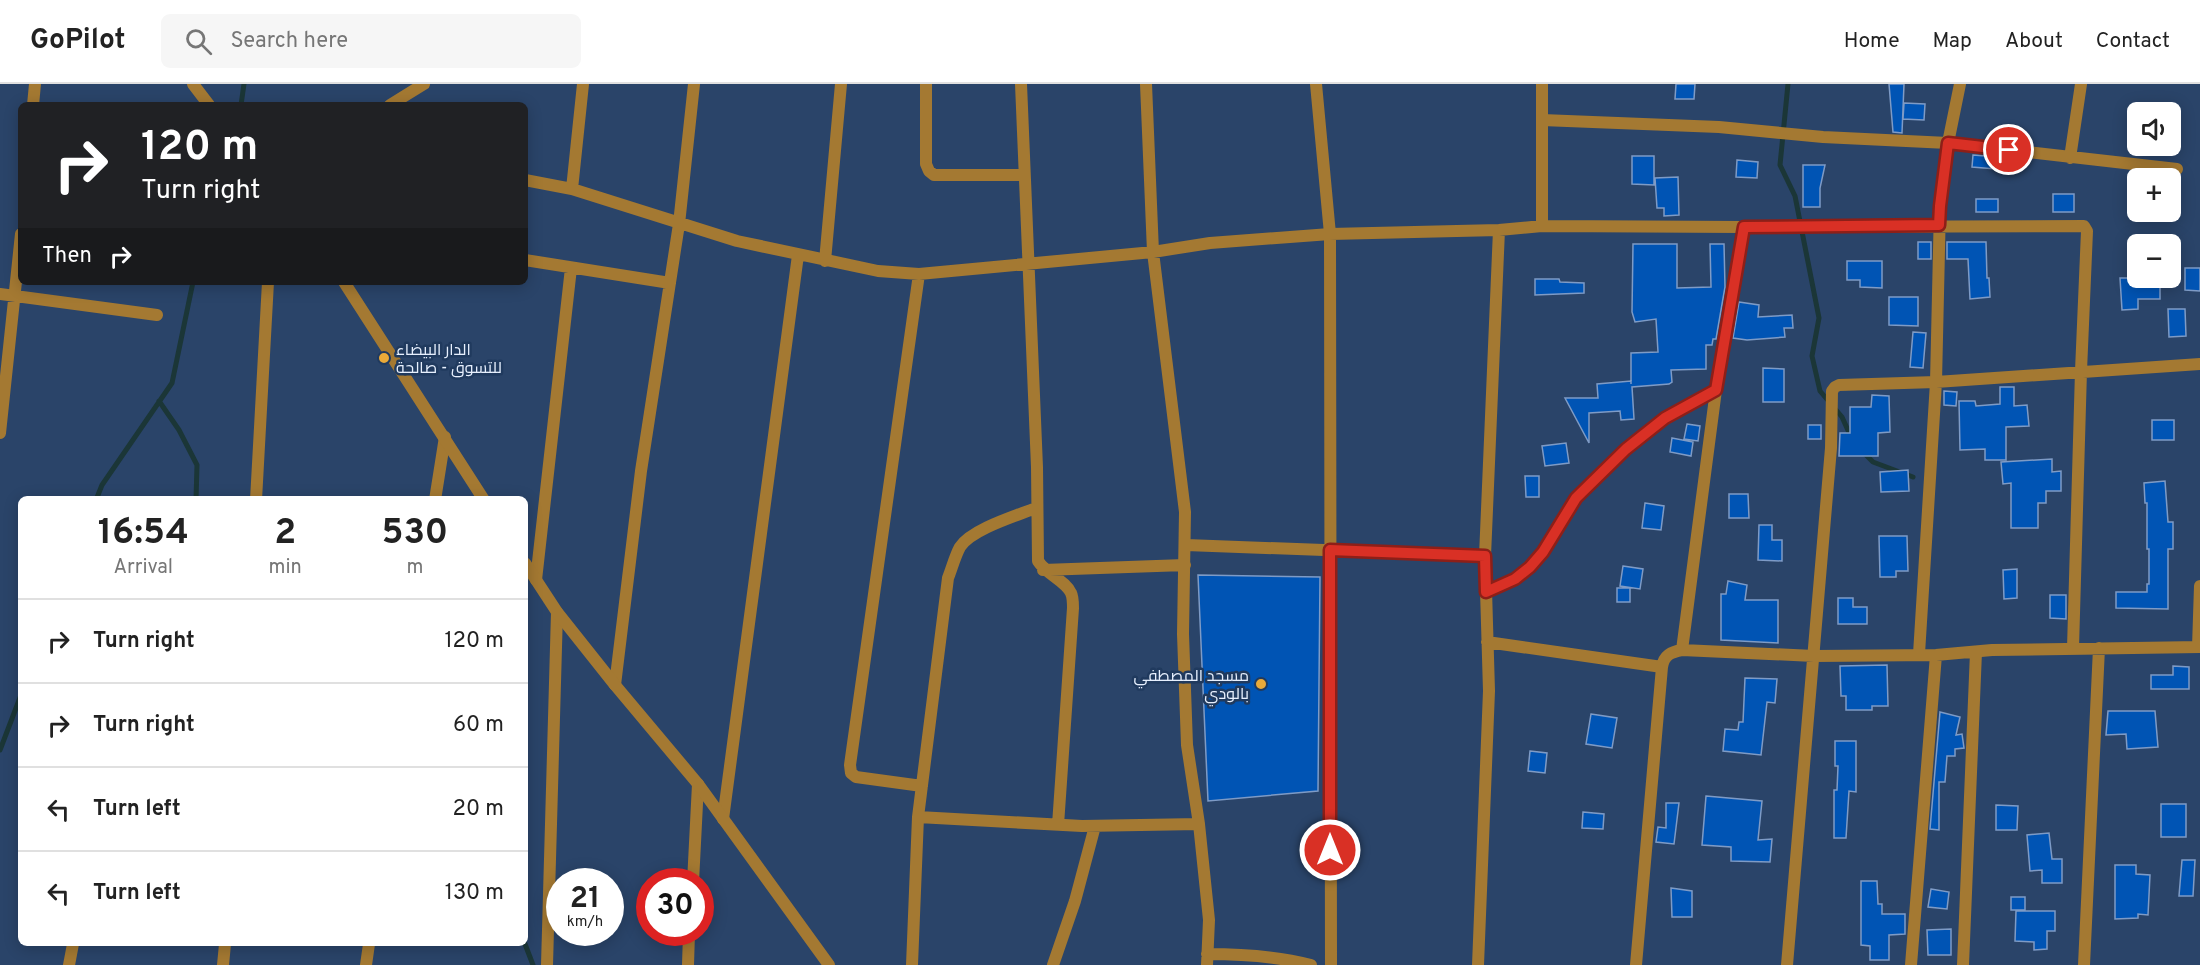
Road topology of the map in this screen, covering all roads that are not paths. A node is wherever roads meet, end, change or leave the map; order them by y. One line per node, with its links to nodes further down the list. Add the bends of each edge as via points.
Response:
1 (35, 84): 14 (street)
2 (193, 84): 15 (street)
3 (583, 84): 23 (street)
4 (694, 84): 24 (street)
5 (841, 84): 33 (street)
6 (926, 84): 21 (street, via 929,171 934,175)
7 (1021, 84): 21 (street)
8 (1146, 84): 30 (street)
9 (1316, 84): 29 (street)
10 (1542, 84): 17 (street)
11 (1960, 84): 18 (street)
12 (2081, 84): 19 (street)
13 (418, 86): 16 (street)
14 (33, 102)
15 (206, 102)
16 (394, 102)
17 (1542, 120): 18 (street); 26 (street)
18 (1948, 143): 19 (street); 25 (street)
19 (2070, 158): 20 (street)
20 (2167, 168)
21 (1024, 175): 35 (street)
22 (528, 181): 23 (street)
23 (572, 189): 24 (street)
24 (679, 224): 31 (street); 38 (street)
25 (1939, 225): 27 (street); 45 (street, via 2084,225 2087,231); 46 (street)
26 (1542, 226): 27 (street); 28 (street)
27 (1744, 227): 47 (street)
28 (1499, 230): 29 (street); 56 (street)
29 (1330, 234): 30 (street, via 1210,243); 55 (street)
30 (1153, 252): 35 (street); 54 (street)
31 (798, 255): 33 (street); 78 (street)
32 (528, 261): 36 (street)
33 (825, 261): 37 (street)
34 (18, 265): 42 (street)
35 (1027, 265): 37 (street); 53 (street)
36 (570, 268): 38 (street); 60 (street)
37 (919, 274): 76 (street, via 850,765 856,777)
38 (670, 283): 74 (street, via 641,471)
39 (268, 285): 50 (street)
40 (346, 285): 49 (street)
41 (0, 294): 42 (street)
42 (15, 296): 43 (street); 48 (street)
43 (157, 315)
44 (2200, 364): 45 (street)
45 (2080, 371): 46 (street); 66 (street)
46 (1936, 382): 70 (street); 72 (street, via 1839,385 1832,391)
47 (1716, 390): 62 (street, via 1665,418 1626,449 1576,498 1530,567 1515,579); 68 (street)
48 (0, 433)
49 (445, 437): 51 (street); 52 (street)
50 (256, 496)
51 (436, 496)
52 (482, 496)
53 (1036, 508): 59 (street, via 1038,561); 76 (street, via 978,532 960,548 948,578)
54 (1186, 545): 55 (street); 57 (street)
55 (1330, 550): 56 (street); 97 (street)
56 (1485, 556): 62 (street)
57 (1185, 564): 59 (street); 79 (street, via 1187,745)
58 (528, 568): 60 (street)
59 (1043, 570): 80 (street, via 1071,593 1073,608)
60 (536, 580): 63 (street)
61 (2200, 586): 65 (street)
62 (1486, 592): 64 (street)
63 (557, 612): 74 (street); 91 (street)
64 (1487, 642): 73 (street); 98 (street, via 1489,691)
65 (2199, 647): 67 (street)
66 (2073, 648): 67 (street); 69 (street)
67 (2099, 648): 103 (street)
68 (1682, 650): 72 (street); 73 (street, via 1671,652)
69 (1976, 652): 71 (street); 102 (street)
70 (1919, 654): 71 (street); 72 (street)
71 (1936, 655): 101 (street)
72 (1814, 656): 100 (street)
73 (1662, 667): 99 (street)
74 (615, 685): 75 (street)
75 (698, 784): 78 (street); 82 (street)
76 (922, 786): 77 (street)
77 (918, 817): 80 (street); 94 (street)
78 (723, 819): 93 (street)
79 (1199, 824): 81 (street); 87 (street, via 1209,920)
80 (1058, 825): 81 (street)
81 (1095, 826): 95 (street)
82 (694, 868)
83 (73, 946): 88 (street)
84 (225, 946): 89 (street)
85 (369, 946): 90 (street)
86 (689, 946): 92 (street)
87 (1207, 960): 96 (street, via 1246,954)
88 (69, 965)
89 (224, 965)
90 (366, 965)
91 (547, 965)
92 (688, 965)
93 (829, 965)
94 (912, 965)
95 (1053, 965)
96 (1311, 965)
97 (1331, 965)
98 (1478, 965)
99 (1636, 965)
100 (1787, 965)
101 (1911, 965)
102 (1963, 965)
103 (2084, 965)

